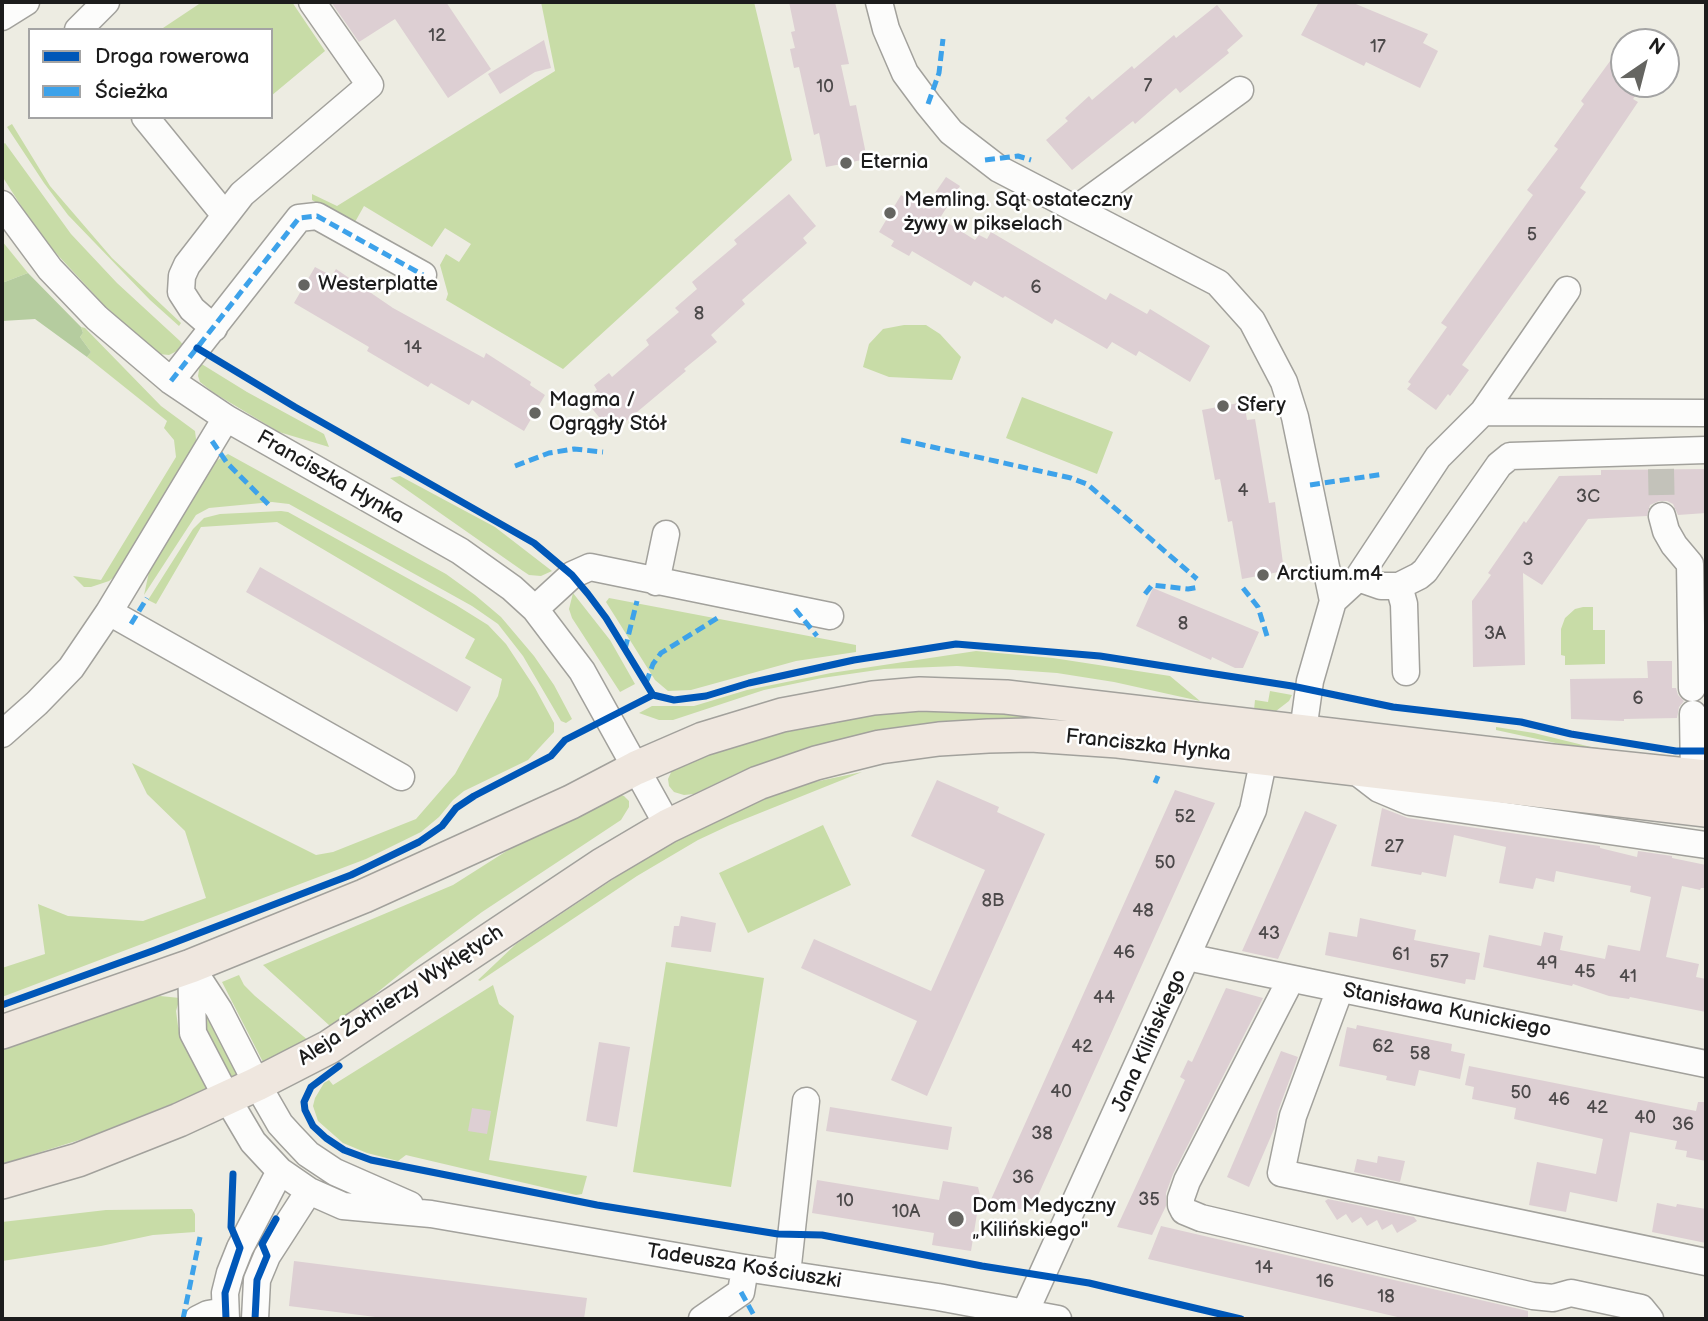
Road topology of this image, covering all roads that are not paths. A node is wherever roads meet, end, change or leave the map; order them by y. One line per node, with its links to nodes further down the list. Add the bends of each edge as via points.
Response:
1 (106, 2): 4 (street)
2 (312, 2): 9 (street, via 370,85)
3 (879, 2): 8 (street, via 905,73 951,132 999,169)
4 (80, 28)
5 (1240, 90): 8 (street)
6 (147, 119): 9 (street)
7 (2, 204): 13 (street, Franciszka Hynka, via 50,270 97,318)
8 (1076, 209): 23 (street, via 1218,283 1257,329 1284,382 1295,417)
9 (224, 214): 12 (street, via 182,276 184,299)
10 (423, 275): 12 (street, via 317,216 299,218)
11 (1567, 290): 14 (street)
12 (214, 328): 13 (street)
13 (171, 381): 16 (street, Franciszka Hynka)
14 (1483, 412): 15 (street); 20 (street, via 1438,457)
15 (1706, 414)
16 (226, 418): 24 (street, Franciszka Hynka, via 460,551); 25 (street)
17 (1706, 450): 22 (street, via 1661,460 1510,456 1425,571)
18 (1662, 516): 33 (street, via 1674,545 1690,564)
19 (666, 534): 21 (street)
20 (1358, 578): 22 (street); 23 (street)
21 (656, 582): 24 (street, via 590,567 572,575); 26 (street)
22 (1399, 586): 27 (street, via 1404,604)
23 (1334, 601): 28 (street, via 1310,681)
24 (535, 609): 31 (street, Franciszka Hynka, via 582,671)
25 (108, 612): 29 (street, via 71,668); 34 (street)
26 (830, 616)
27 (1406, 673)
28 (1303, 731): 31 (main road, Franciszka Hynka, via 1045,701 920,694 782,715 703,739); 33 (main road, Franciszka Hynka)
29 (2, 734)
30 (1264, 758): 32 (main road, Franciszka Hynka); 36 (main road, Franciszka Hynka, via 1031,735 939,739 816,763 758,783); 38 (street, Jana Kilińskiego, via 1253,810)
31 (636, 768): 36 (street, Franciszka Hynka); 39 (main road, via 364,896)
32 (1353, 769): 35 (main road, Franciszka Hynka); 37 (street, via 1379,789 1410,802)
33 (1700, 776)
34 (401, 778)
35 (1706, 810)
36 (668, 826): 44 (main road, Aleja Żołnierzy Wyklętych, via 329,1047)
37 (1706, 845)
38 (1187, 957): 40 (street, Stanisława Kunickiego); 55 (street, Jana Kilińskiego)
39 (191, 966): 42 (main road); 44 (street, Tadeusza Kościuszki); 45 (street, Tadeusza Kościuszki, via 193,1033)
40 (1291, 979): 41 (street, Stanisława Kunickiego); 60 (street, via 1187,1181 1181,1198 1184,1211 1201,1219 1533,1296 1553,1298 1571,1293 1641,1308)
41 (1340, 989): 43 (street, Stanisława Kunickiego); 51 (street, via 1293,1116 1281,1173)
42 (2, 1032)
43 (1706, 1064)
44 (257, 1084): 45 (main road, Aleja Żołnierzy Wyklętych); 50 (street, Tadeusza Kościuszki, via 280,1124 308,1154 335,1172)
45 (227, 1098): 47 (street, Tadeusza Kościuszki, via 253,1142); 48 (main road, Aleja Żołnierzy Wyklętych, via 78,1160)
46 (806, 1101): 53 (street)
47 (280, 1171): 49 (street, Tadeusza Kościuszki); 54 (street, via 240,1248 227,1283)
48 (2, 1182)
49 (309, 1191): 50 (street, Tadeusza Kościuszki, via 343,1206); 57 (street, via 267,1256 257,1280)
50 (431, 1214): 52 (street, Tadeusza Kościuszki)
51 (1706, 1262)
52 (745, 1268): 53 (street, Tadeusza Kościuszki); 58 (street, via 741,1292)
53 (787, 1274): 55 (street, Tadeusza Kościuszki, via 938,1297)
54 (225, 1315): 56 (street)
55 (1024, 1316): 59 (street, Tadeusza Kościuszki)
56 (198, 1319)
57 (255, 1319)
58 (702, 1319)
59 (1058, 1319)
60 (1650, 1319)

